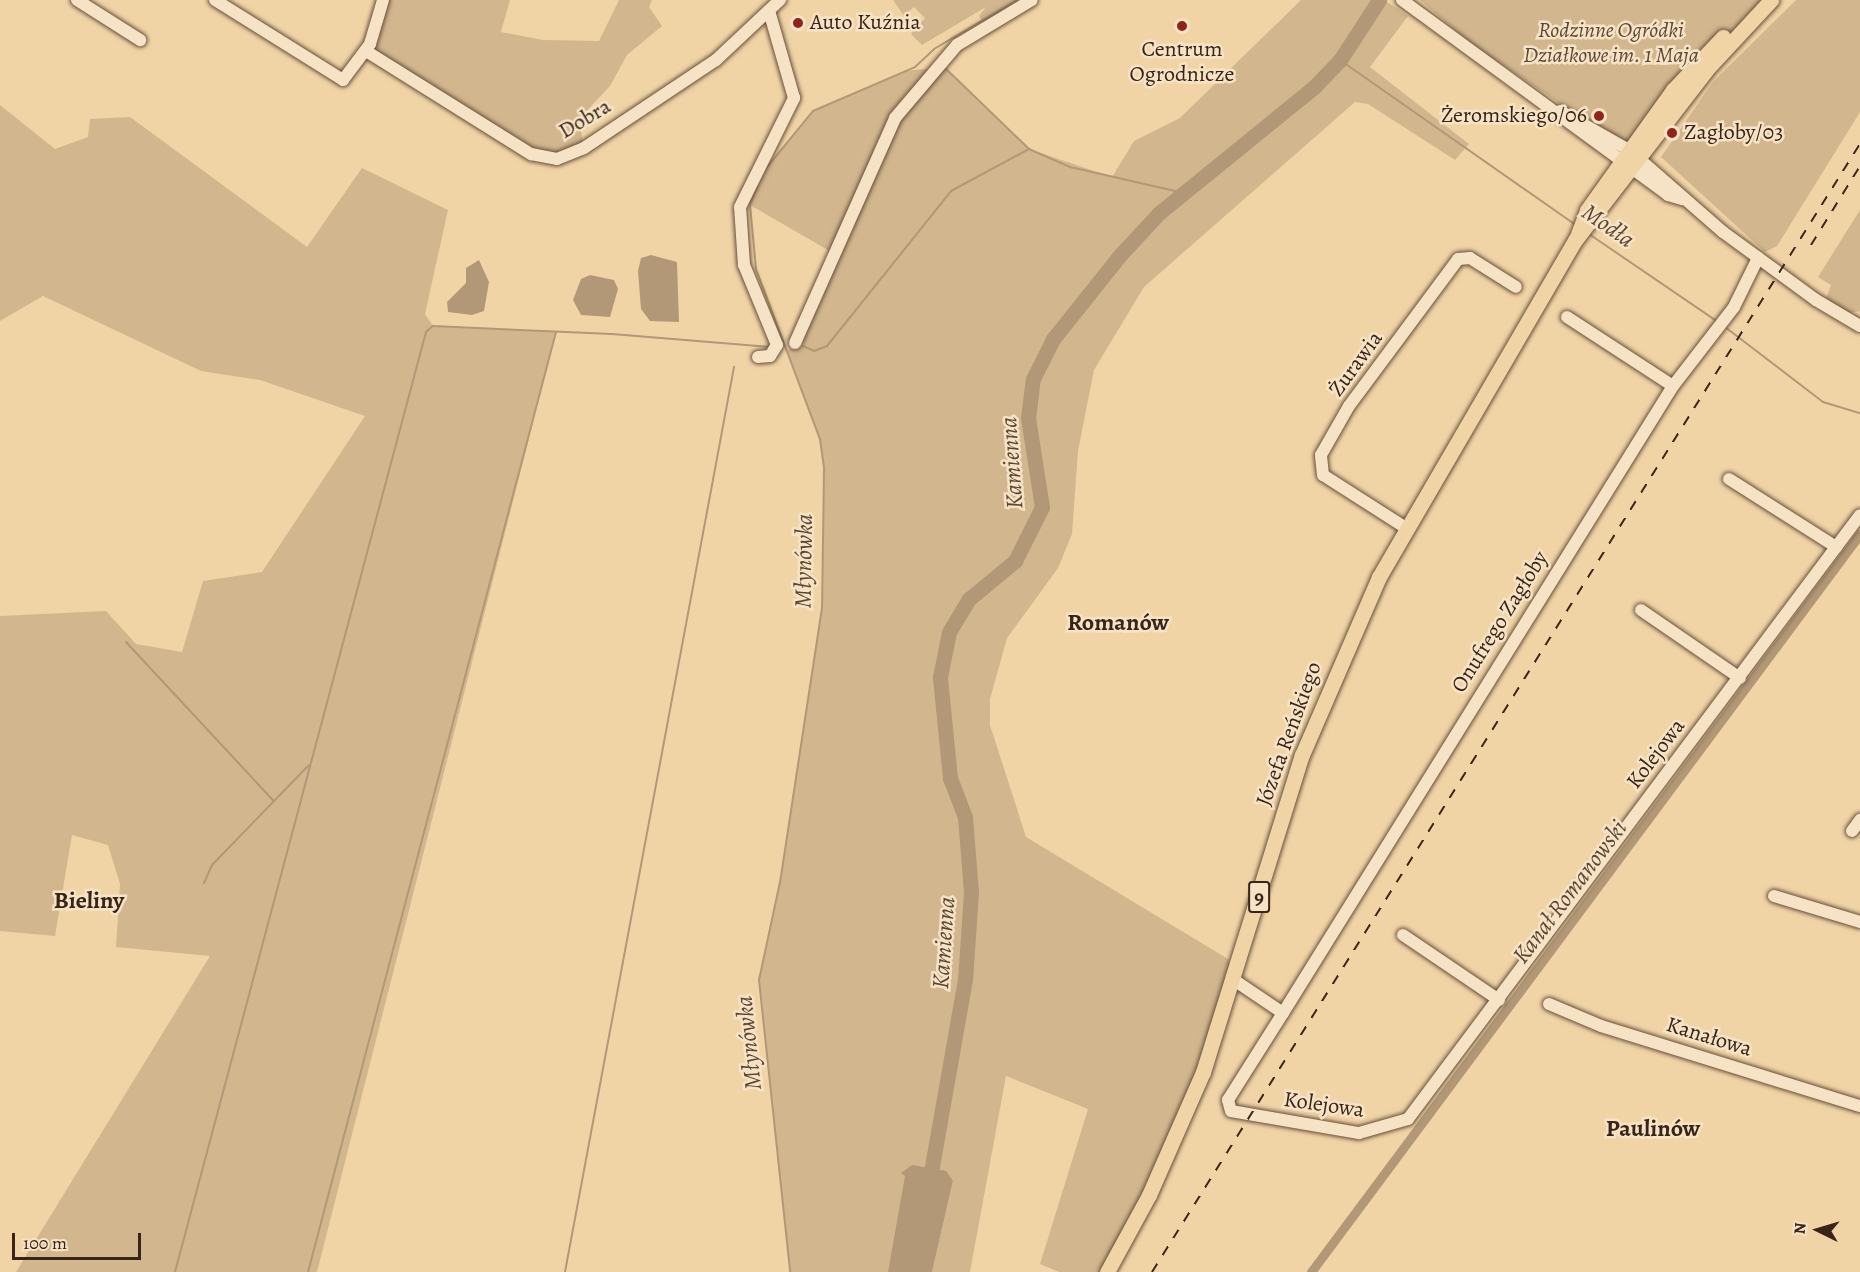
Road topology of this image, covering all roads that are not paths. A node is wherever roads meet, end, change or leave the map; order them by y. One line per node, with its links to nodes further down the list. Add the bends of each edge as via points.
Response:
1 (77, 0): 9 (street)
2 (215, 0): 10 (street, via 343,80)
3 (383, 0): 10 (street)
4 (780, 0): 8 (street, Dobra)
5 (1032, 0): 16 (street, via 957,45 896,118)
6 (1771, 0): 11 (main road, 9, via 1689,69)
7 (1405, 2): 11 (street)
8 (769, 11): 10 (street, Dobra, via 716,60 584,148 557,159 531,154); 17 (street, via 794,98 740,207 744,265 777,345 770,356)
9 (140, 40)
10 (366, 51)
11 (1631, 159): 12 (street); 21 (main road, Józefa Reńskiego / 9, via 1576,239)
12 (1758, 258): 15 (street); 18 (street, Onufrego Zagłoby, via 1728,318)
13 (1516, 287): 21 (street, Żurawia, via 1470,258 1458,259 1349,406 1321,455 1323,475)
14 (1567, 317): 18 (street)
15 (1860, 326)
16 (795, 343)
17 (758, 357)
18 (1673, 386): 33 (street, Onufrego Zagłoby)
19 (1729, 479): 22 (street)
20 (1860, 515): 22 (street, Kolejowa)
21 (1406, 528): 30 (main road, Józefa Reńskiego / 9, via 1319,710)
22 (1836, 547): 24 (street, Kolejowa)
23 (1641, 610): 24 (street)
24 (1740, 678): 31 (street, Kolejowa)
25 (1860, 819): 26 (street)
26 (1852, 831)
27 (1774, 896): 28 (street)
28 (1860, 922)
29 (1403, 935): 31 (street)
30 (1234, 980): 33 (street); 36 (main road, Józefa Reńskiego / 9, via 1174,1143)
31 (1499, 1000): 35 (street, Kolejowa, via 1420,1107 1386,1130 1359,1133)
32 (1549, 1004): 34 (street, Kanałowa, via 1601,1026)
33 (1283, 1013): 35 (street, Onufrego Zagłoby, via 1237,1084)
34 (1860, 1106)
35 (1229, 1108)
36 (1107, 1272)

